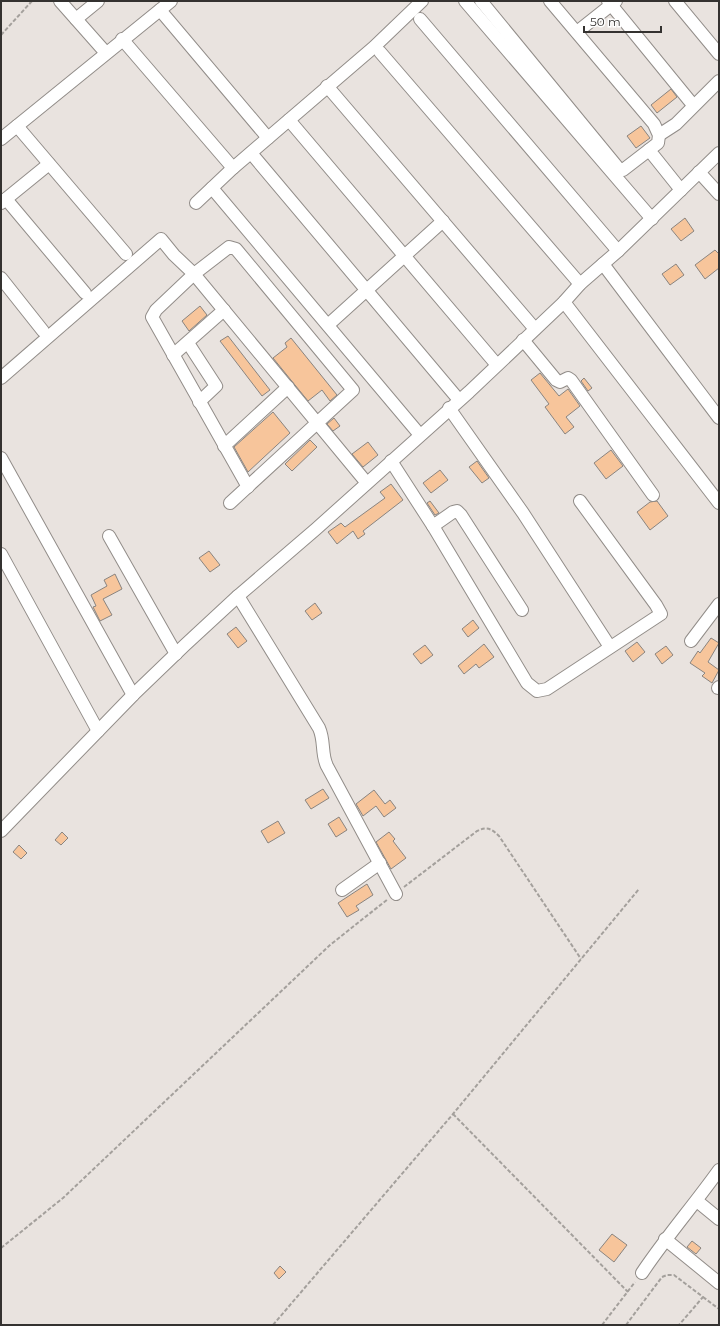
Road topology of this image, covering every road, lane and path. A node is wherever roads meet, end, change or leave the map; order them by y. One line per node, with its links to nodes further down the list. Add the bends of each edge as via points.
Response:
1 (32, 1): 15 (path)
2 (60, 1): 12 (street)
3 (98, 1): 12 (street)
4 (171, 1): 11 (street)
5 (422, 1): 21 (street, via 374,47)
6 (465, 1): 39 (street)
7 (481, 1): 28 (street, via 619,169 623,170)
8 (550, 1): 14 (street)
9 (675, 1): 19 (street)
10 (612, 2): 14 (street); 22 (street)
11 (160, 10): 16 (street); 26 (street)
12 (76, 19): 18 (street)
13 (420, 19): 41 (street)
14 (577, 32): 25 (street, via 654,124)
15 (1, 35)
16 (122, 39): 18 (street); 32 (street)
17 (380, 52): 47 (street)
18 (106, 53): 24 (street)
19 (719, 54)
20 (719, 81): 22 (street)
21 (327, 86): 23 (street); 40 (street)
22 (694, 105): 25 (street, via 676,124)
23 (289, 120): 26 (street); 43 (street)
24 (17, 126): 27 (street); 31 (street)
25 (659, 135): 28 (street, via 658,143)
26 (268, 138): 29 (street)
27 (1, 139)
28 (649, 150): 35 (street)
29 (251, 153): 32 (street); 48 (street)
30 (719, 154): 33 (street)
31 (49, 164): 37 (street); 42 (street)
32 (233, 168): 34 (street)
33 (699, 172): 35 (street); 36 (street)
34 (212, 188): 38 (street); 52 (street)
35 (682, 190): 39 (street)
36 (719, 194)
37 (4, 201): 49 (street)
38 (196, 203)
39 (652, 219): 41 (street)
40 (443, 221): 43 (street); 53 (street)
41 (618, 251): 44 (street)
42 (126, 254)
43 (405, 256): 48 (street); 58 (street)
44 (603, 264): 47 (street); 65 (street)
45 (194, 274): 51 (street); 57 (street, via 153,313 154,321); 59 (street, via 161,239); 62 (street, via 226,248 236,249)
46 (1, 278): 54 (street)
47 (580, 284): 50 (street)
48 (367, 290): 52 (street); 64 (street)
49 (85, 293)
50 (564, 302): 53 (street); 76 (street)
51 (224, 310): 56 (street); 61 (street)
52 (328, 325): 67 (street)
53 (535, 329): 55 (street)
54 (43, 331)
55 (523, 340): 58 (street); 73 (street, via 556,380 571,380)
56 (188, 343): 57 (street); 63 (street, via 216,386)
57 (173, 355): 63 (street)
58 (497, 365): 64 (street)
59 (1, 378)
60 (363, 380): 62 (street)
61 (288, 387): 66 (street); 68 (street)
62 (353, 390): 66 (street)
63 (199, 402): 68 (street)
64 (454, 404): 67 (street); 84 (street)
65 (719, 418)
66 (317, 423): 71 (street); 72 (street)
67 (420, 435): 70 (street)
68 (224, 446): 72 (street)
69 (1, 458): 86 (street)
70 (391, 461): 71 (street); 77 (street)
71 (366, 482): 80 (street)
72 (248, 487): 75 (street)
73 (653, 495)
74 (580, 501): 84 (street, via 661,614)
75 (230, 503)
76 (719, 503)
77 (433, 526): 82 (street, via 457,511); 84 (street, via 532,688 537,691 547,689)
78 (109, 536): 85 (street)
79 (1, 554): 87 (street)
80 (238, 596): 85 (street); 89 (street, via 319,728 322,735 323,759)
81 (719, 604): 83 (street)
82 (522, 610)
83 (692, 641)
84 (608, 644)
85 (176, 654): 86 (street)
86 (133, 695): 87 (street)
87 (98, 730): 88 (street)
88 (1, 831)
89 (380, 863): 91 (street); 92 (street)
90 (639, 889): 93 (path)
91 (342, 890)
92 (396, 894): 93 (path, via 477,831 489,828 499,836); 99 (path, via 330,945 63,1198)
93 (580, 959): 94 (path)
94 (453, 1114): 102 (path); 105 (path)
95 (719, 1170): 96 (street)
96 (697, 1201): 97 (street); 98 (street)
97 (719, 1219)
98 (665, 1239): 100 (street); 101 (street)
99 (1, 1248)
100 (642, 1273): 102 (path)
101 (719, 1283)
102 (628, 1292): 106 (path)
103 (703, 1296): 104 (path); 107 (path, via 674,1276 665,1276); 108 (path)
104 (719, 1309)
105 (273, 1325)
106 (602, 1325)
107 (626, 1325)
108 (679, 1325)

